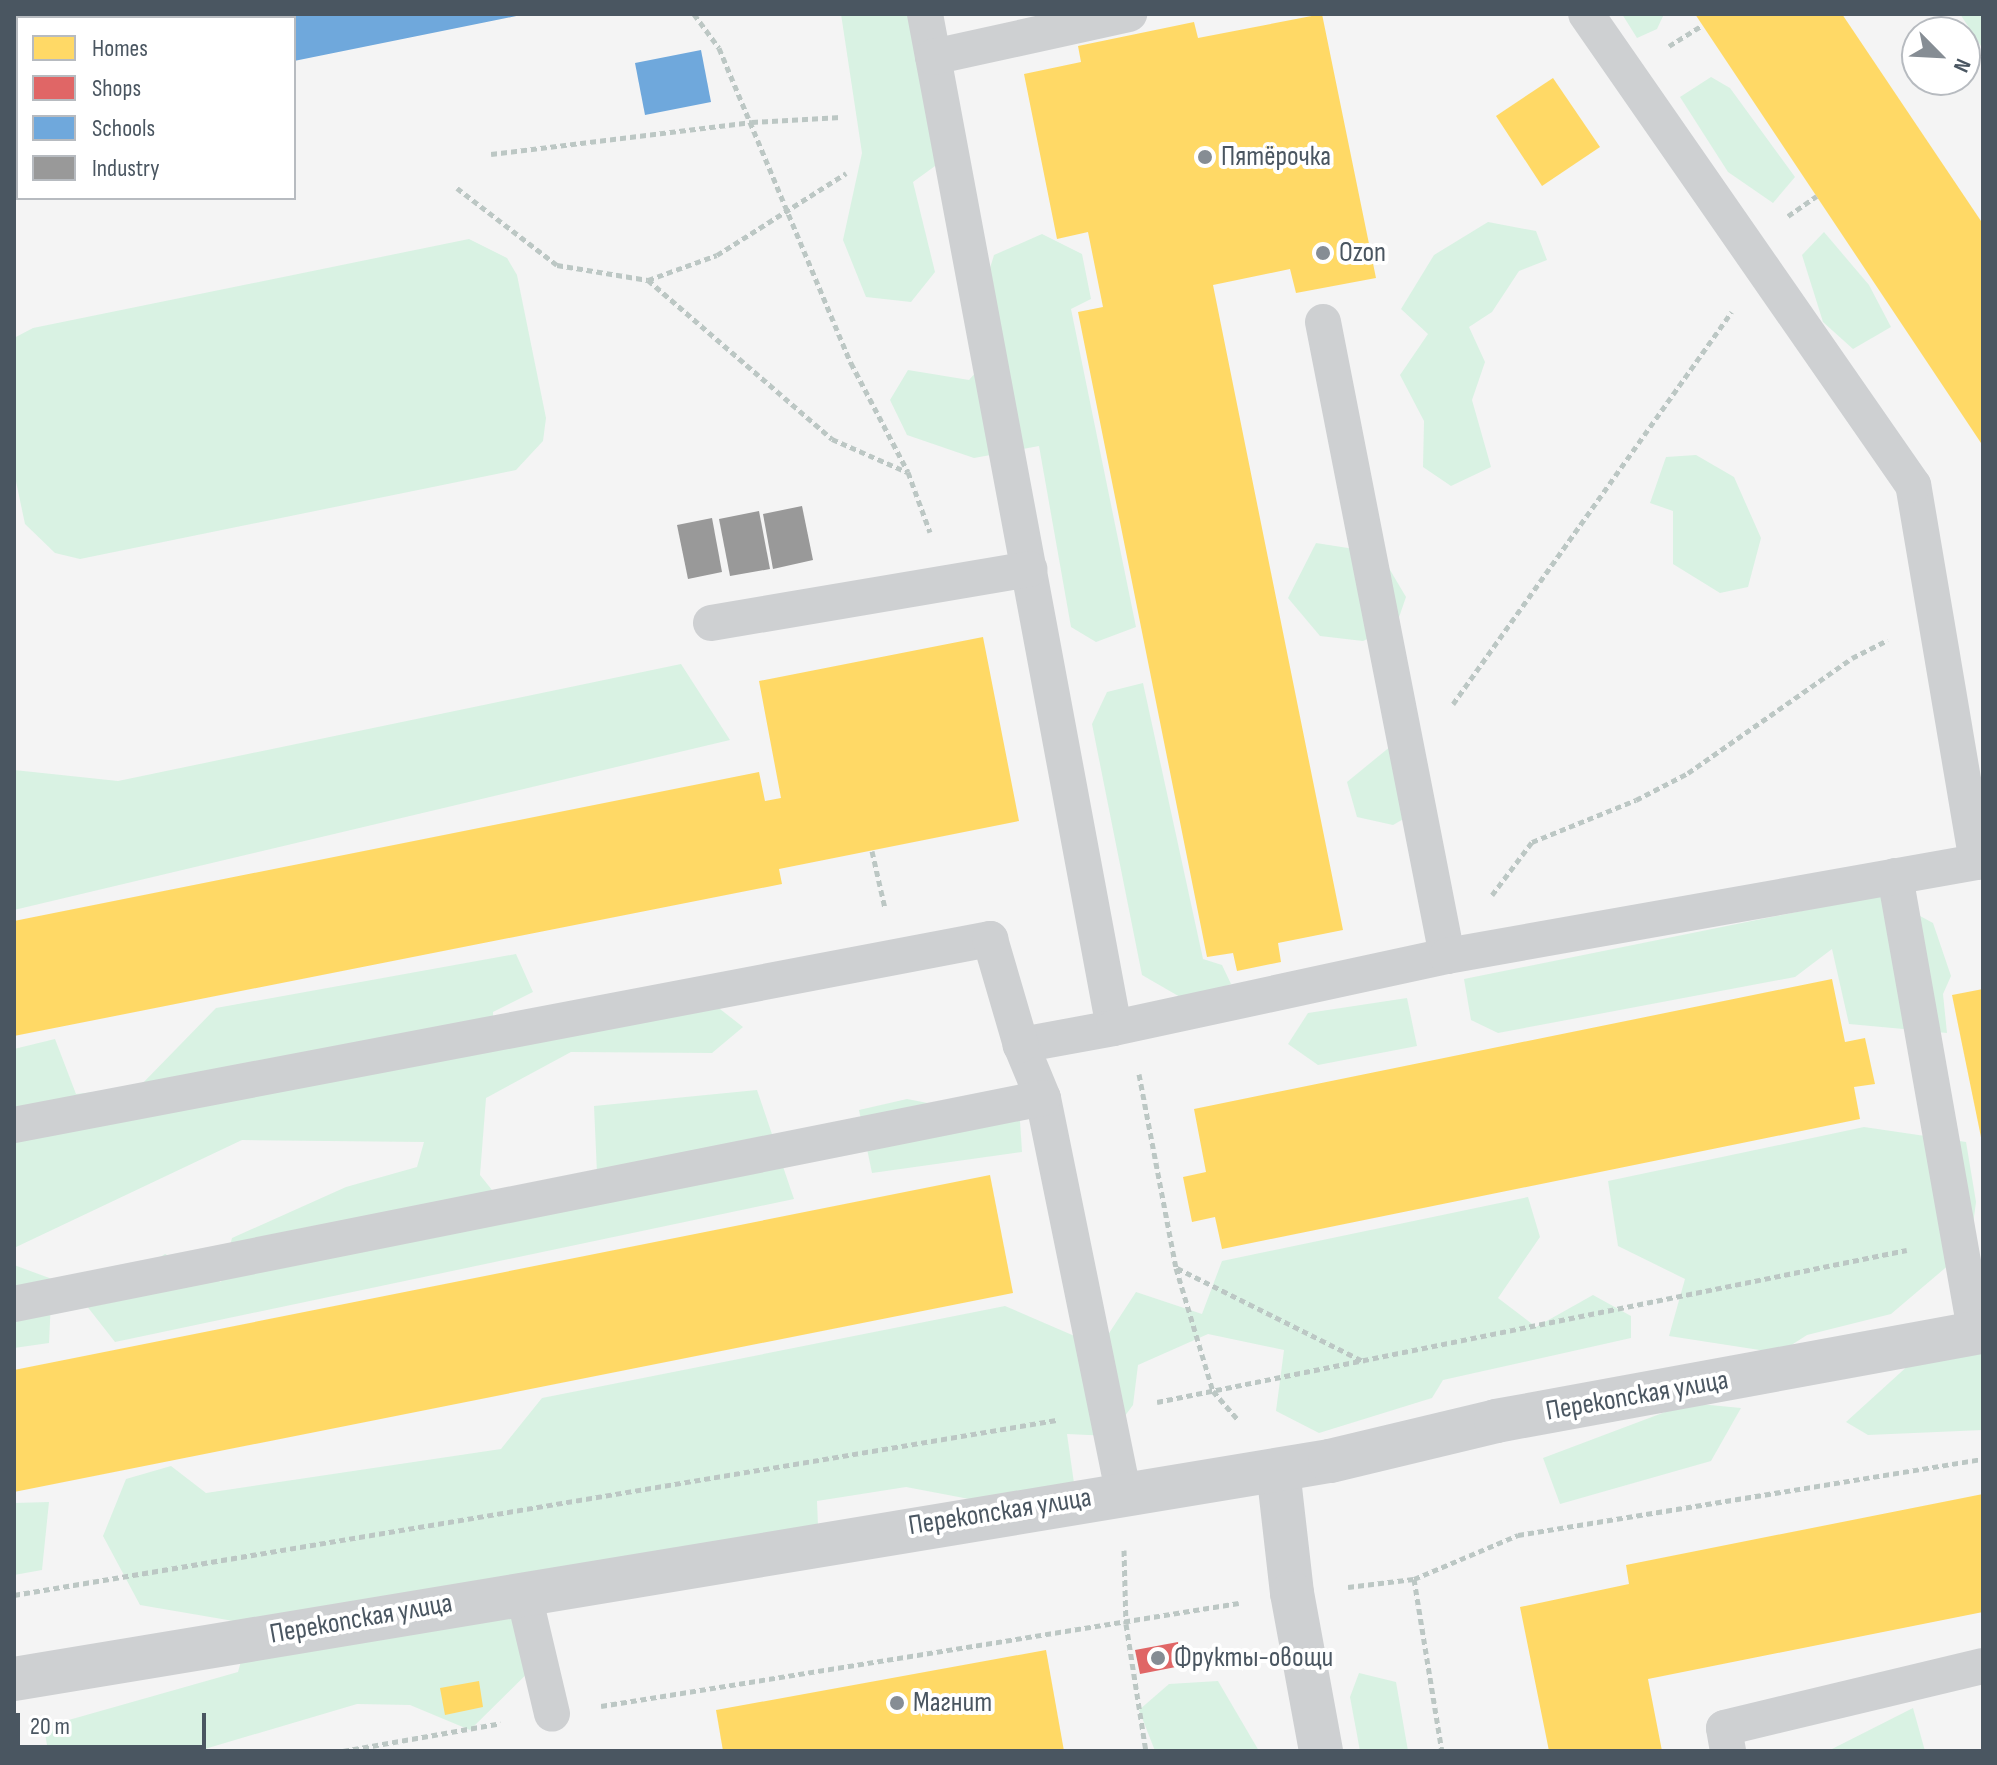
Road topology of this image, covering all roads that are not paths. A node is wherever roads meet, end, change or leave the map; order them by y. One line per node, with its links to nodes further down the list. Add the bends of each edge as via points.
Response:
1 (925, 14): 4 (lane)
2 (1129, 14): 4 (lane)
3 (1586, 14): 8 (lane, via 1913,485 1977,862)
4 (933, 57): 6 (lane)
5 (1323, 322): 9 (lane)
6 (1029, 569): 7 (lane); 10 (lane)
7 (711, 623)
8 (1895, 876): 9 (lane); 15 (lane)
9 (1447, 956): 10 (lane)
10 (1114, 1028): 11 (lane)
11 (1021, 1045): 12 (lane); 13 (lane, via 990,939)
12 (1043, 1098): 14 (lane); 17 (lane)
13 (14, 1125)
14 (14, 1304)
15 (1980, 1333): 16 (street, Перекопская улица, via 1496,1421)
16 (1278, 1470): 17 (street, Перекопская улица); 22 (street, via 1292,1593)
17 (1123, 1492): 18 (street, Перекопская улица)
18 (523, 1591): 20 (street, Перекопская улица); 21 (lane)
19 (1983, 1666): 23 (lane, via 1724,1728)
20 (14, 1679)
21 (552, 1714)
22 (1321, 1751)
23 (1728, 1751)

